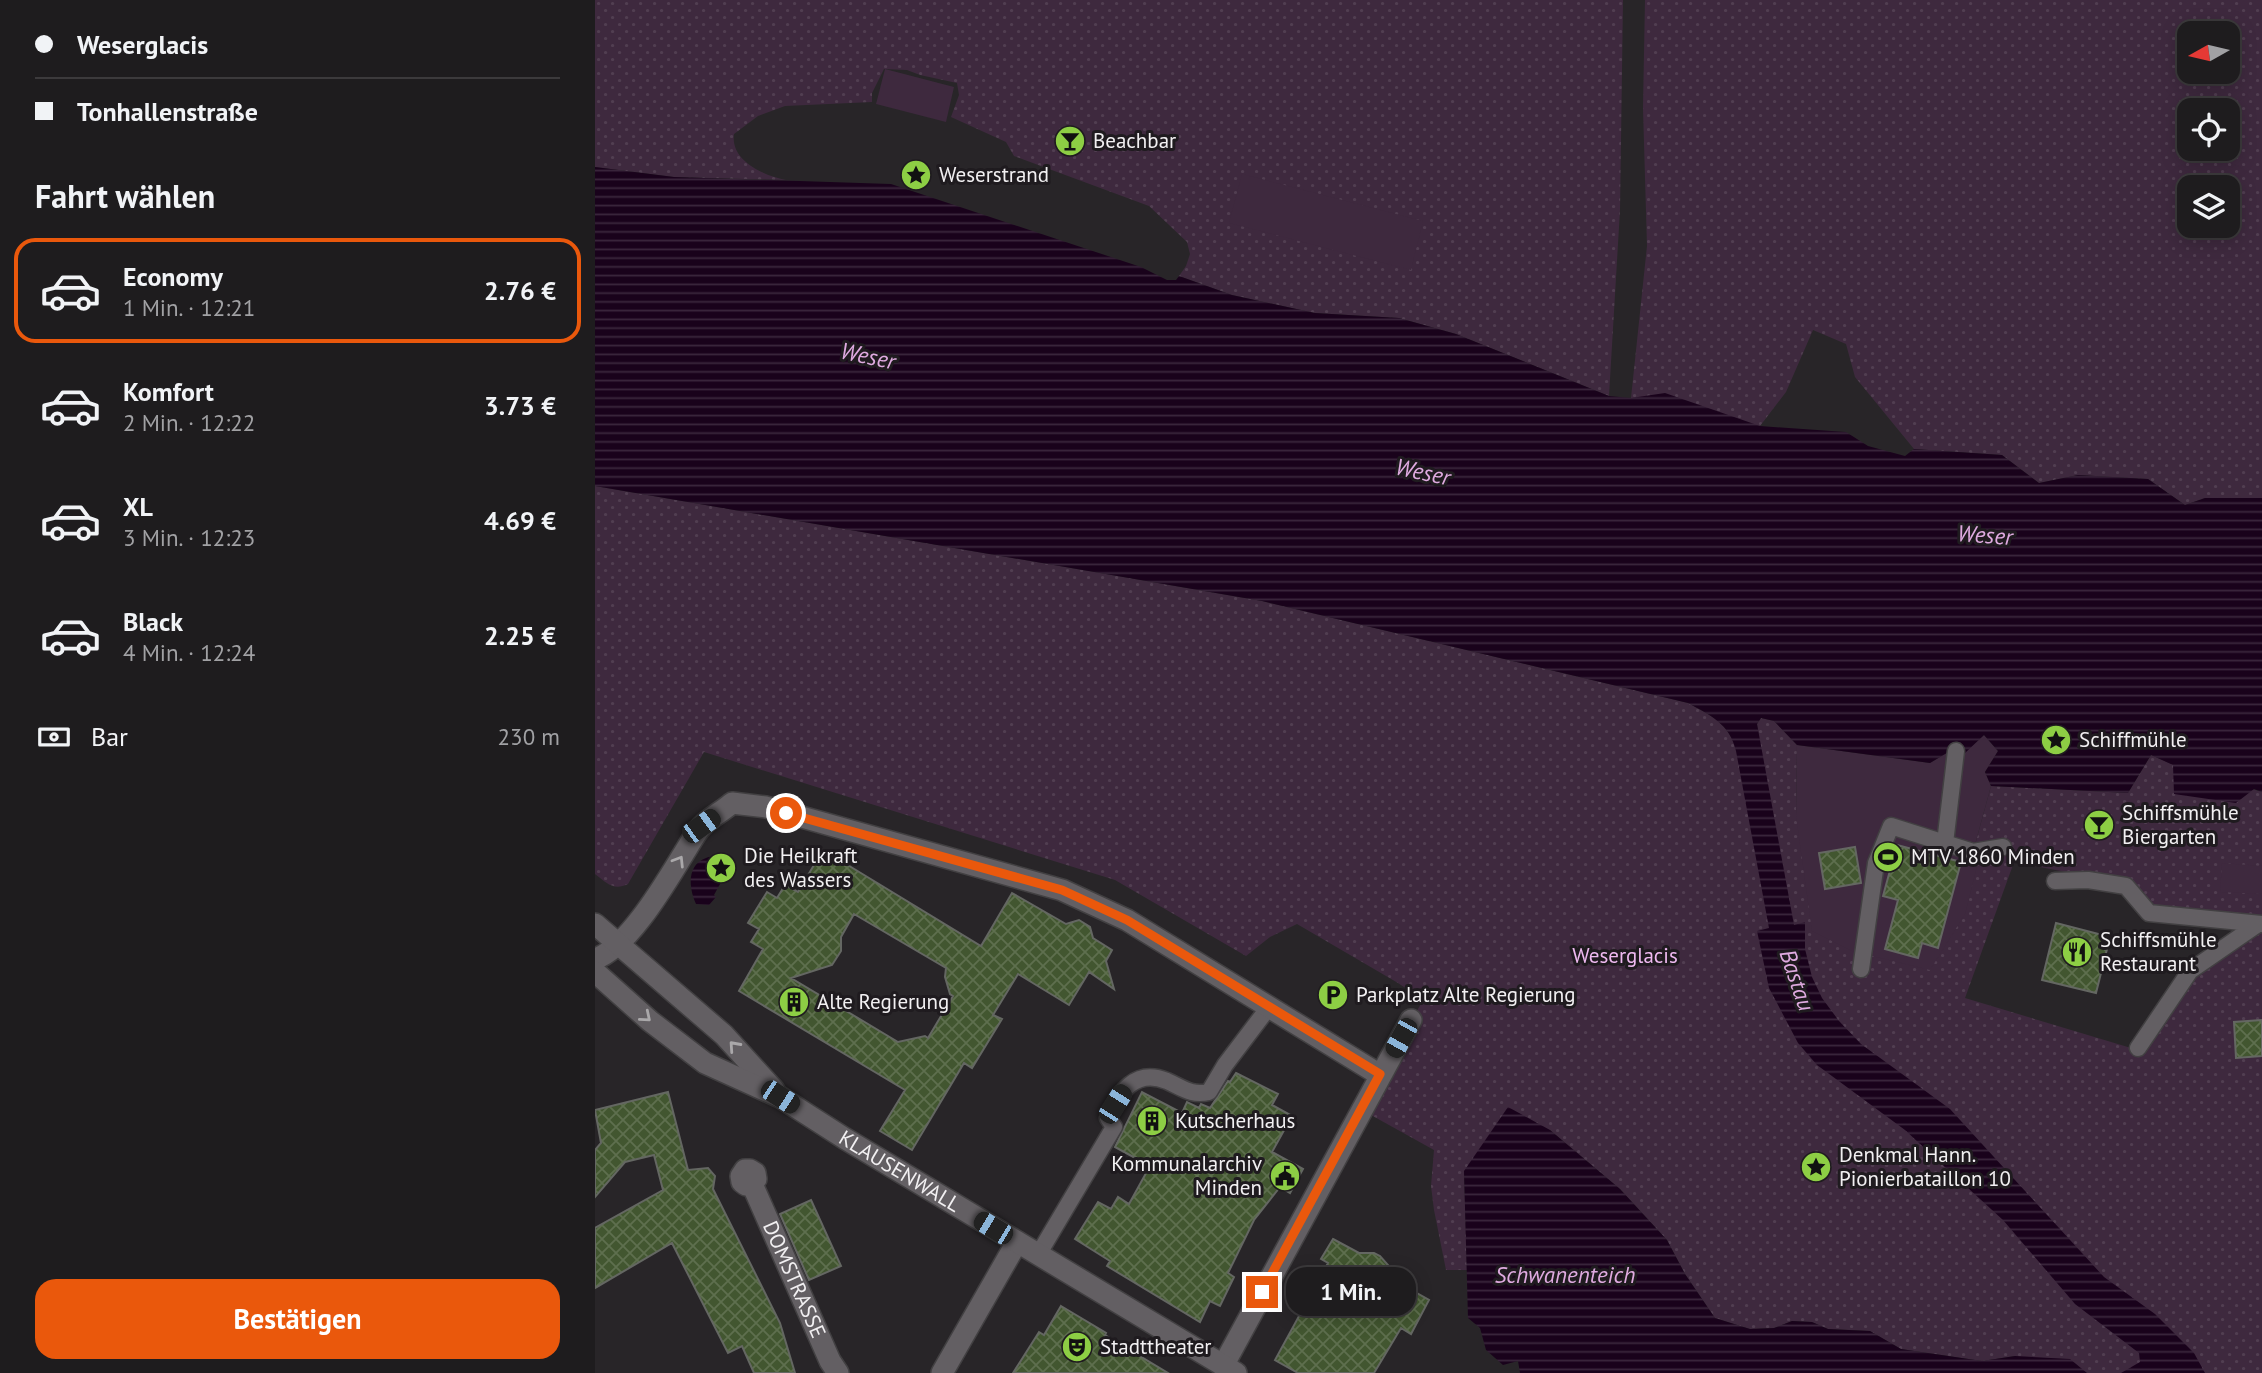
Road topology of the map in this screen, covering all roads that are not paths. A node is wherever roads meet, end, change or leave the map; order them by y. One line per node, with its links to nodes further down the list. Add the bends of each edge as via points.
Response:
1 (1956, 751): 2 (lane)
2 (1945, 844): 3 (lane, via 1973,852); 9 (lane, via 1891,826 1876,863)
3 (2003, 848)
4 (2055, 881): 6 (lane, via 2126,886 2148,914)
5 (595, 924): 7 (street, KLAUSENWALL)
6 (2260, 924): 13 (lane, via 2190,971)
7 (618, 944): 8 (street); 11 (street, one-way to 11, via 655,899 701,826 732,803 766,807 1062,890 1127,920); 15 (street, KLAUSENWALL, one-way to 7, via 724,1035)
8 (595, 959)
9 (1861, 969)
10 (595, 972): 15 (street, KLAUSENWALL, one-way to 15, via 705,1063)
11 (1269, 1007): 14 (street); 18 (lane, via 1209,1092 1184,1092 1165,1080 1146,1078 1124,1089 1108,1118 1114,1127)
12 (1411, 1020): 14 (street)
13 (2138, 1048)
14 (1380, 1074): 19 (street)
15 (780, 1097): 17 (street, KLAUSENWALL)
16 (753, 1184): 20 (street, DOMSTRASSE)
17 (1017, 1242): 18 (street, KLAUSENWALL); 21 (street)
18 (1038, 1255): 19 (street, KLAUSENWALL)
19 (1230, 1369)
20 (838, 1373)
21 (942, 1373)

